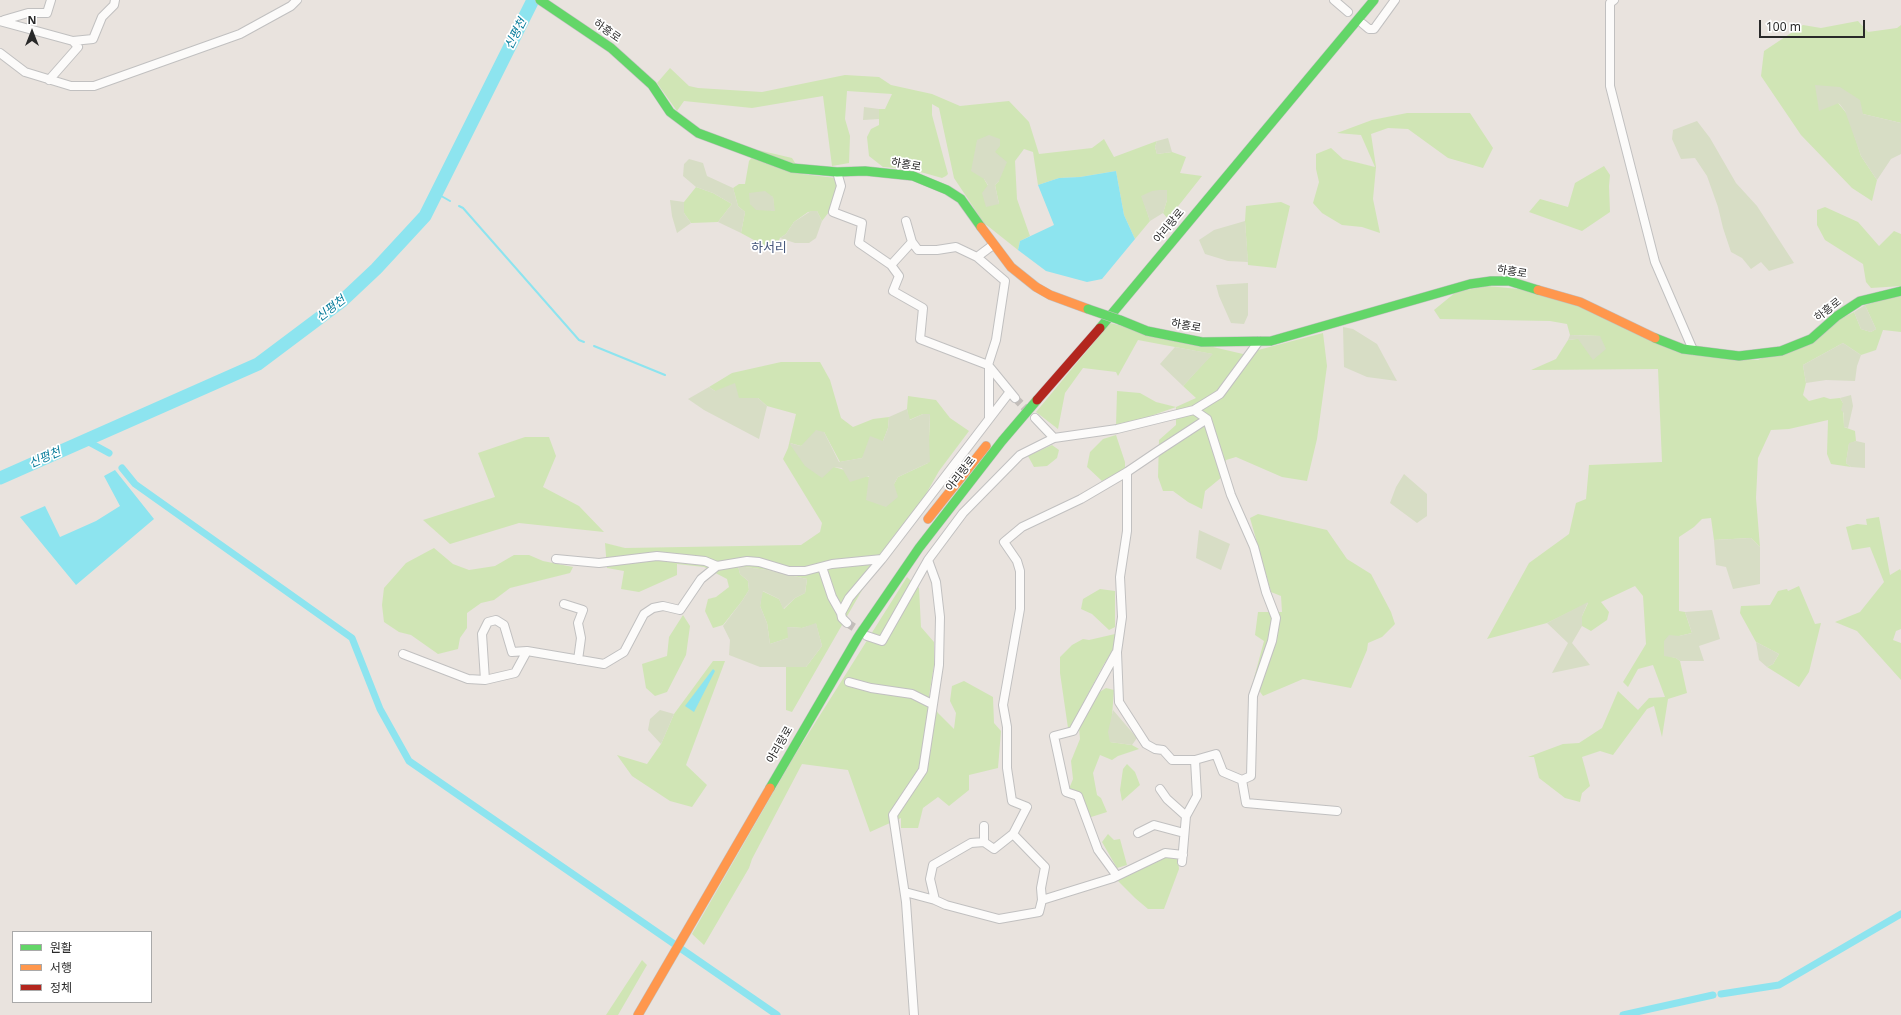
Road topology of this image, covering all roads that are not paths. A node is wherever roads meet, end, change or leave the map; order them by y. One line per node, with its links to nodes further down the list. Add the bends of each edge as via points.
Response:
1 (51, 0): 11 (street, via 47,13 28,14)
2 (116, 0): 13 (street, via 114,6 102,17 93,39)
3 (297, 0): 15 (street, via 291,6 240,34 94,86 70,86)
4 (540, 0): 16 (main road, 하흥로, via 612,48 652,85 670,112 698,133 792,168)
5 (1334, 0): 10 (street)
6 (1362, 0): 10 (main road)
7 (1374, 0): 70 (main road, 아리랑로, via 1002,441 919,548 858,637)
8 (1395, 0): 12 (street, via 1374,29 1369,29)
9 (1614, 0): 26 (street, via 1610,3 1610,86 1655,262)
10 (1347, 15)
11 (0, 22): 13 (street, via 21,25)
12 (1363, 24)
13 (73, 41): 15 (street, via 78,47)
14 (0, 53): 15 (street, via 25,72)
15 (49, 80)
16 (837, 172): 19 (main road, 하흥로, via 865,171 913,176 947,190 961,199); 21 (street, via 841,186 833,212 862,224 859,243)
17 (906, 221): 18 (street)
18 (912, 242): 20 (street, via 918,250 956,247); 21 (street)
19 (993, 245): 20 (street); 25 (main road, 하흥로, bridge, via 1011,267 1050,295 1147,331 1202,342)
20 (977, 257): 27 (street, via 1005,281 996,340)
21 (891, 265): 27 (street, via 899,276 893,291 923,308 920,339)
22 (1901, 291): 26 (main road, 하흥로, via 1860,301 1836,316 1811,339 1781,352 1739,356)
23 (1107, 304): 24 (main road)
24 (1092, 322)
25 (1259, 342): 26 (main road, 하흥로, via 1271,341 1470,284 1508,281 1580,302 1655,338); 29 (street, via 1220,394)
26 (1693, 350)
27 (989, 366): 30 (street); 30 (street, via 1012,396)
28 (1046, 376): 35 (main road, 아리랑로, via 969,465)
29 (1194, 410): 32 (street); 33 (street, via 1117,429)
30 (989, 418): 37 (street)
31 (1035, 418): 33 (street)
32 (1207, 419): 34 (street); 55 (street, via 1231,495 1254,547 1276,618 1272,641 1253,696 1251,776)
33 (1054, 438): 38 (street, via 1020,455 963,513)
34 (1127, 472): 48 (street, via 1127,531 1120,577 1122,617); 62 (street, via 1081,499 1022,527 1004,542 1017,562 1020,572 1020,609 1003,705 1007,727 1007,768 1012,801 1027,807)
35 (922, 527)
36 (556, 559): 39 (street, via 600,563 657,556 706,562)
37 (882, 559): 40 (street); 42 (street)
38 (928, 560): 46 (street, via 882,641); 53 (street, via 936,582 940,617 939,665)
39 (717, 566): 40 (street, via 747,561 789,571); 50 (street, via 701,579 680,610 663,606 653,608 644,614 624,652 604,664)
40 (822, 567): 42 (street, via 832,597)
41 (564, 604): 50 (street, via 583,610 578,623 581,638)
42 (841, 613): 44 (street)
43 (857, 621): 45 (main road)
44 (847, 623)
45 (849, 633)
46 (867, 636)
47 (527, 651): 50 (street); 51 (street, via 515,673); 51 (street, via 512,652 504,625 496,620 488,622 482,634)
48 (1117, 652): 54 (street, via 1118,702 1146,744 1154,749 1163,750 1172,760); 64 (street, via 1073,730 1054,736 1066,792 1078,796 1098,850)
49 (403, 654): 51 (street, via 468,679)
50 (578, 660)
51 (485, 680)
52 (849, 682): 53 (street, via 912,694)
53 (932, 704): 65 (street, via 923,770 894,815)
54 (1195, 760): 55 (street, via 1216,754 1223,772); 58 (street, via 1197,796)
55 (1242, 780): 57 (street, via 1246,803)
56 (1160, 789): 58 (street)
57 (1337, 811)
58 (1186, 816): 61 (street)
59 (984, 826): 63 (street)
60 (1138, 833): 61 (street, via 1154,826)
61 (1184, 833): 64 (street, via 1182,858 1165,853)
62 (1012, 834): 63 (street, via 994,849); 67 (street, via 1045,867 1041,888)
63 (984, 842): 66 (street, via 971,844 932,865 930,879)
64 (1117, 876): 67 (street)
65 (904, 892): 66 (street); 71 (street)
66 (935, 900): 67 (street, via 999,919 1039,912)
67 (1042, 900)
68 (638, 996): 69 (main road)
69 (631, 1009)
70 (638, 1015)
71 (914, 1015)

